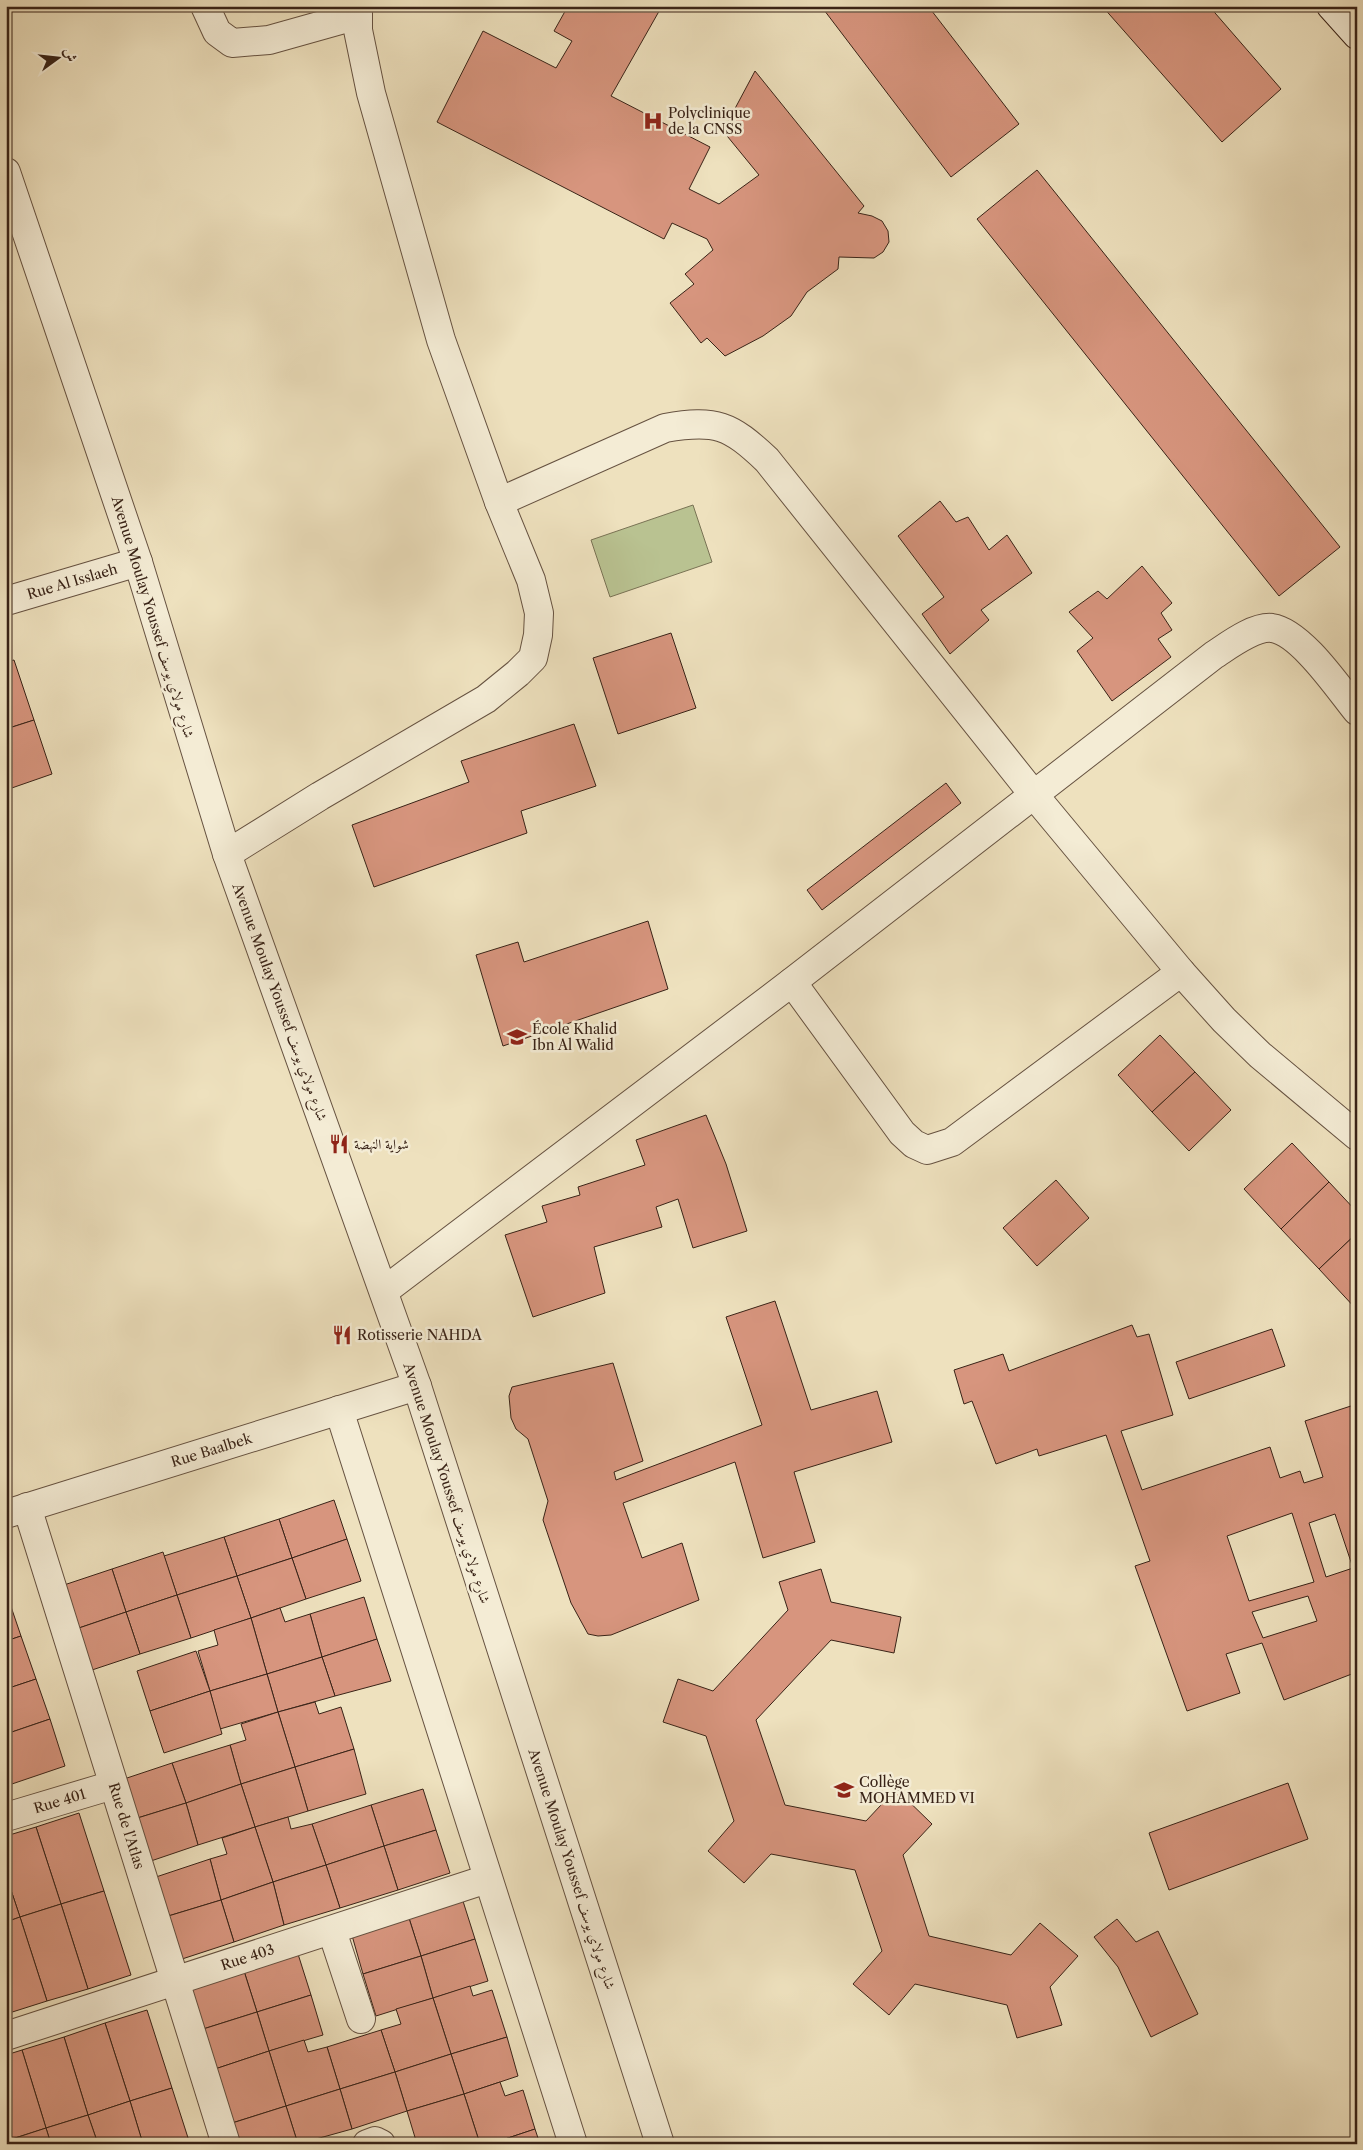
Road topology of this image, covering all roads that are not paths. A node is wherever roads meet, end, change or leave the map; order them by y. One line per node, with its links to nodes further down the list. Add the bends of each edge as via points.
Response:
1 (205, 6): 3 (street, via 217,32 232,42 270,40)
2 (1331, 6): 4 (street)
3 (358, 10): 6 (street, via 361,48 371,93 441,340)
4 (1357, 35)
5 (6, 172): 7 (street, Avenue Moulay Youssef شارع مولاي يوسف)
6 (499, 502): 10 (street, via 665,428 692,423 732,431 767,460); 11 (street, via 531,580 539,613 533,658 486,699)
7 (138, 562): 8 (street, Rue Al Isslaeh); 11 (street, Avenue Moulay Youssef شارع مولاي يوسف)
8 (6, 601)
9 (1357, 711): 10 (street, via 1319,662 1292,637 1272,628 1247,634 1214,655)
10 (1034, 796): 12 (street); 13 (street)
11 (227, 854): 15 (street, Avenue Moulay Youssef شارع مولاي يوسف)
12 (1181, 972): 13 (street, via 952,1142 927,1150 902,1133); 14 (street, via 1260,1055)
13 (792, 982): 15 (street)
14 (1357, 1136)
15 (384, 1291): 16 (street, Avenue Moulay Youssef شارع مولاي يوسف)
16 (416, 1386): 17 (street, Rue Baalbek); 30 (street, Avenue Moulay Youssef شارع مولاي يوسف)
17 (339, 1410): 18 (street, Rue Baalbek); 21 (street)
18 (17, 1511): 19 (street, Rue de l'Atlas)
19 (113, 1785): 20 (street, Rue 401); 23 (street, Rue de l'Atlas)
20 (6, 1817)
21 (487, 1879): 22 (street, Rue 403); 29 (street)
22 (332, 1931): 23 (street, Rue 403); 24 (street)
23 (177, 1981): 25 (street, Rue 403); 26 (street, Rue de l'Atlas)
24 (362, 2019)
25 (6, 2036)
26 (226, 2144)
27 (367, 2144): 28 (street, via 375,2141)
28 (381, 2144)
29 (574, 2144)
30 (660, 2144)

